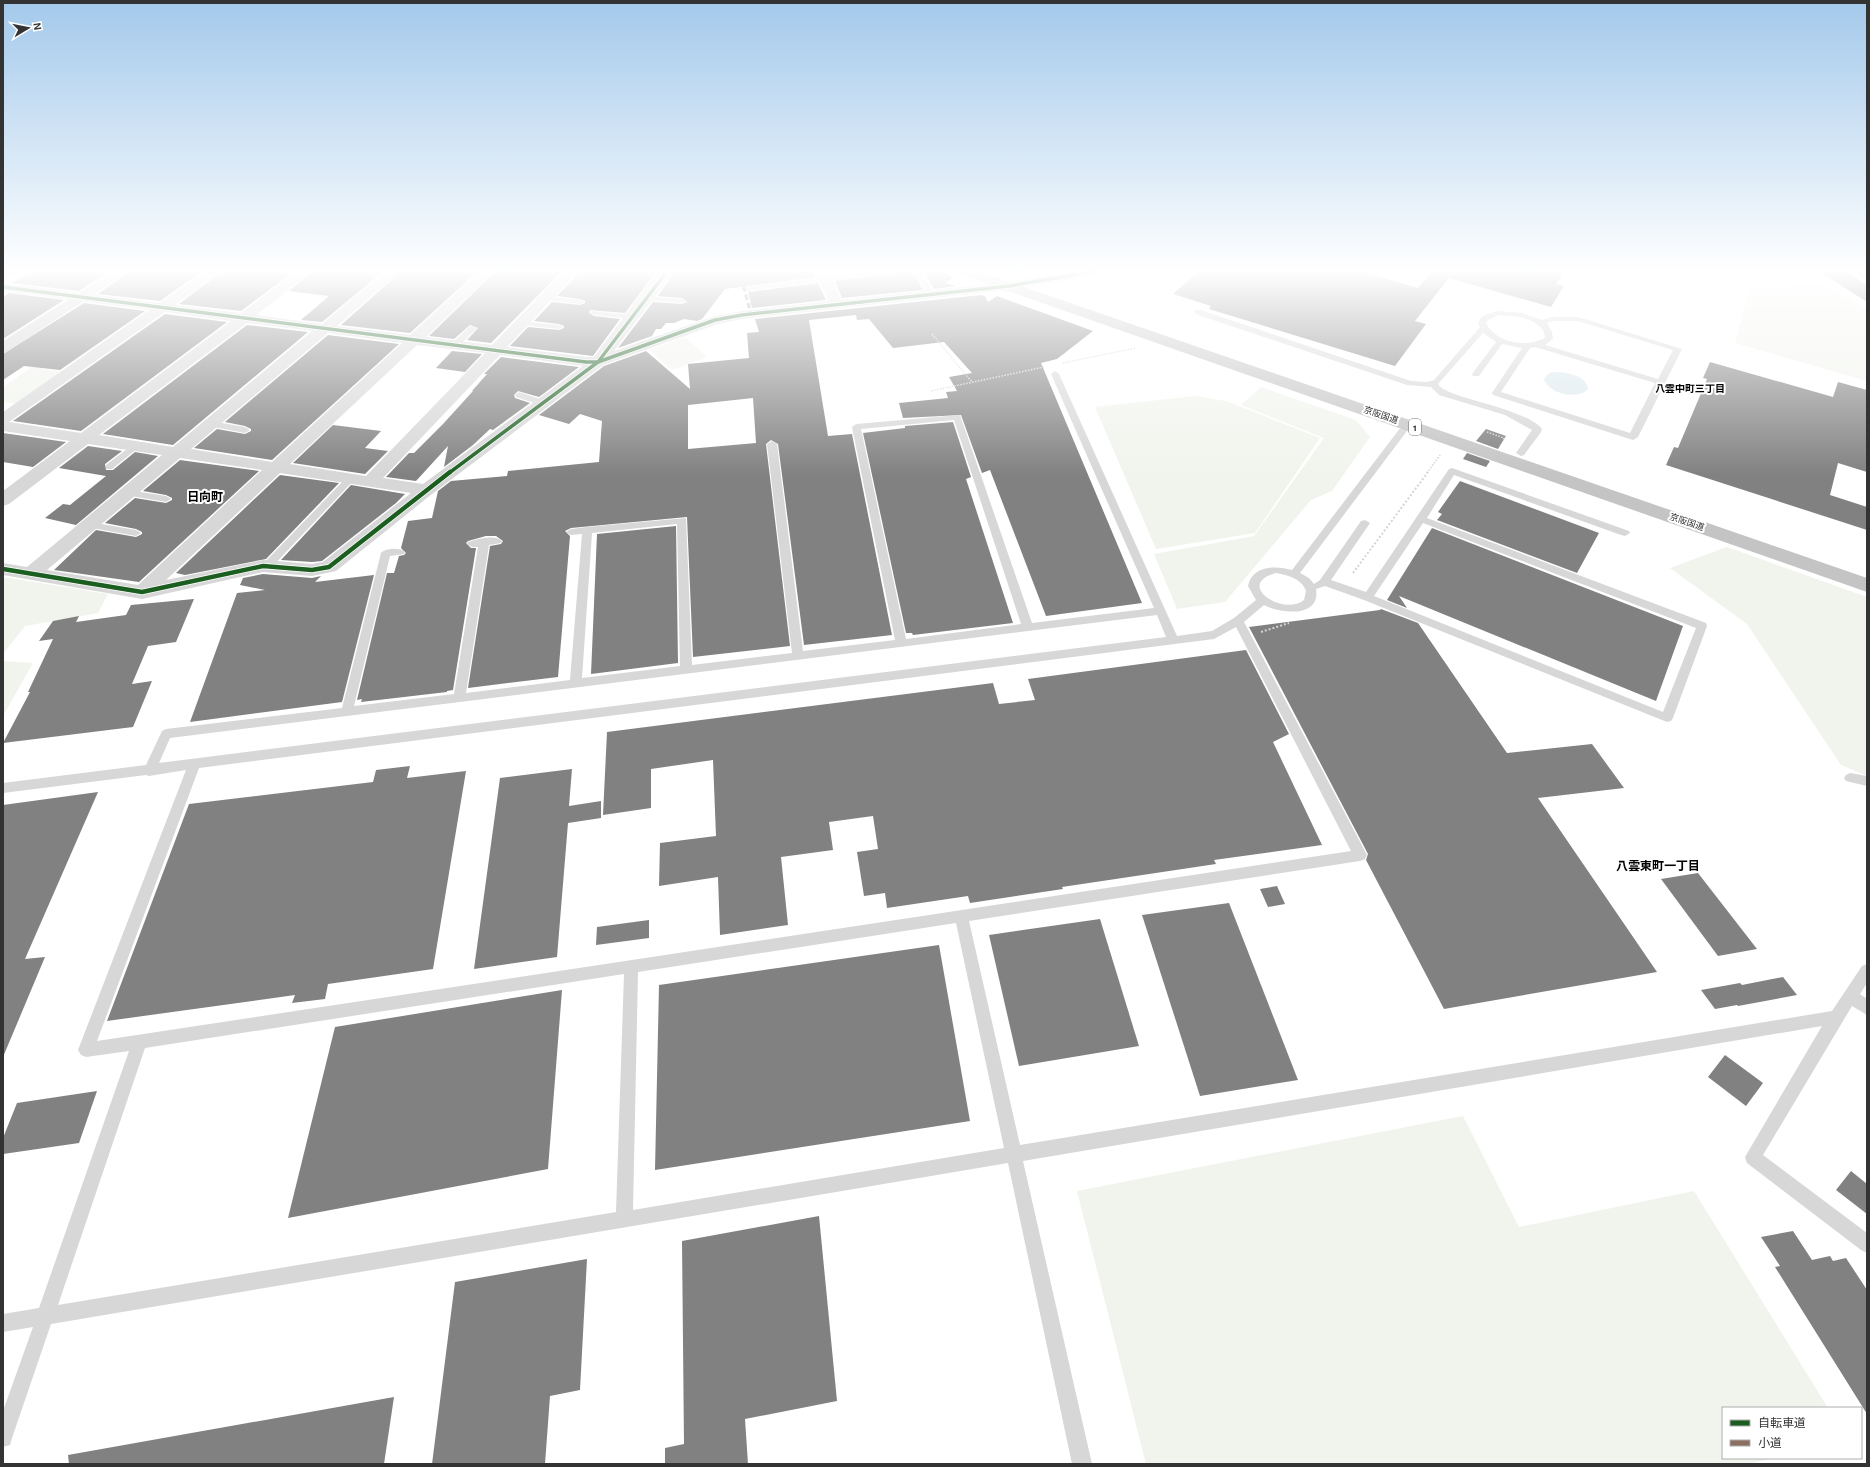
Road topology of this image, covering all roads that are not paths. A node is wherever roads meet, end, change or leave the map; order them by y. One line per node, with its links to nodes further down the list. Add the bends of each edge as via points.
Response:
1 (18, 338): 22 (main road)
2 (118, 338): 31 (street)
3 (217, 338): 36 (street)
4 (313, 338): 32 (street)
5 (401, 338): 17 (street)
6 (462, 338): 19 (lane)
7 (507, 338): 23 (street)
8 (616, 338): 24 (street)
9 (664, 338): 24 (street)
10 (1160, 338): 33 (highway, 京阪国道 / 1)
11 (1188, 338): 40 (highway, 京阪国道 / 1)
12 (1278, 338): 28 (lane, via 1410,382)
13 (1474, 338): 28 (lane)
14 (1498, 338): 18 (lane)
15 (1549, 338): 20 (lane)
16 (1643, 338): 27 (lane, via 1678,349)
17 (414, 340): 19 (street); 42 (street)
18 (1501, 340): 21 (lane); 26 (lane)
19 (455, 345): 23 (street)
20 (1537, 345): 21 (lane); 27 (lane)
21 (1527, 346): 27 (lane, via 1496,393 1633,437)
22 (3, 348)
23 (496, 350): 24 (street); 44 (street)
24 (598, 362): 30 (street)
25 (1054, 374): 71 (lane)
26 (1476, 374)
27 (1660, 382)
28 (1434, 384): 40 (lane, via 1442,393 1521,418 1534,425 1536,432)
29 (519, 395): 30 (lane)
30 (543, 403): 45 (street)
31 (3, 419)
32 (211, 424): 35 (lane); 39 (street)
33 (1407, 424): 64 (lane); 66 (highway, 京阪国道 / 1)
34 (3, 426): 36 (street)
35 (245, 430)
36 (85, 438): 38 (street); 48 (street)
37 (772, 444): 76 (lane)
38 (135, 446): 39 (street); 41 (lane)
39 (178, 452): 42 (street); 46 (street)
40 (1522, 453): 62 (highway, 京阪国道 / 1)
41 (109, 467)
42 (278, 467): 43 (street); 68 (street)
43 (351, 478): 44 (street); 60 (lane)
44 (371, 481): 45 (street)
45 (426, 490): 60 (street, via 329,568 312,570)
46 (128, 494): 47 (lane); 51 (street)
47 (166, 499)
48 (3, 500)
49 (1421, 519): 55 (lane, via 1452,471); 69 (lane); 69 (lane, via 1702,626 1667,718)
50 (1365, 523): 65 (lane)
51 (90, 525): 54 (lane); 63 (street)
52 (587, 530): 53 (lane); 77 (lane, via 682,520); 78 (lane)
53 (571, 532)
54 (136, 533)
55 (1625, 533)
56 (497, 541): 57 (lane)
57 (484, 542): 58 (lane); 79 (lane)
58 (472, 544)
59 (400, 552): 80 (lane, via 386,553)
60 (267, 566): 68 (street, via 235,570)
61 (3, 568): 63 (street)
62 (1867, 571)
63 (33, 572): 68 (street)
64 (1294, 574): 67 (lane, via 1309,584); 70 (lane, via 1272,570 1255,578 1253,589)
65 (1324, 582): 67 (lane); 69 (lane)
66 (1867, 585)
67 (1312, 591): 70 (lane, via 1307,604 1291,609 1280,609)
68 (142, 592)
69 (1368, 597)
70 (1262, 601): 72 (lane)
71 (1160, 611): 73 (lane); 74 (lane)
72 (1238, 621): 74 (lane, via 1214,635); 86 (lane, via 1360,855)
73 (1028, 628): 75 (lane); 75 (lane, via 957,417 856,427)
74 (1173, 640): 81 (lane)
75 (901, 643): 76 (lane)
76 (798, 655): 77 (lane)
77 (686, 670): 78 (lane)
78 (576, 683): 79 (lane)
79 (459, 697): 80 (lane)
80 (347, 711): 82 (lane, via 166,734)
81 (194, 765): 82 (lane); 92 (lane, via 86,1050)
82 (149, 771): 85 (lane)
83 (1850, 778): 84 (lane)
84 (1867, 781)
85 (3, 788)
86 (961, 915): 87 (lane); 93 (lane)
87 (631, 966): 92 (lane); 94 (lane)
88 (1867, 971): 89 (lane)
89 (1850, 996): 90 (lane); 91 (lane)
90 (1867, 1008)
91 (1836, 1016): 93 (lane); 95 (lane, via 1753,1157)
92 (140, 1042): 96 (lane)
93 (1013, 1155): 94 (lane); 99 (lane)
94 (624, 1220): 96 (lane)
95 (1867, 1244)
96 (46, 1316): 97 (lane); 98 (lane)
97 (3, 1323)
98 (3, 1438)
99 (1082, 1464)

